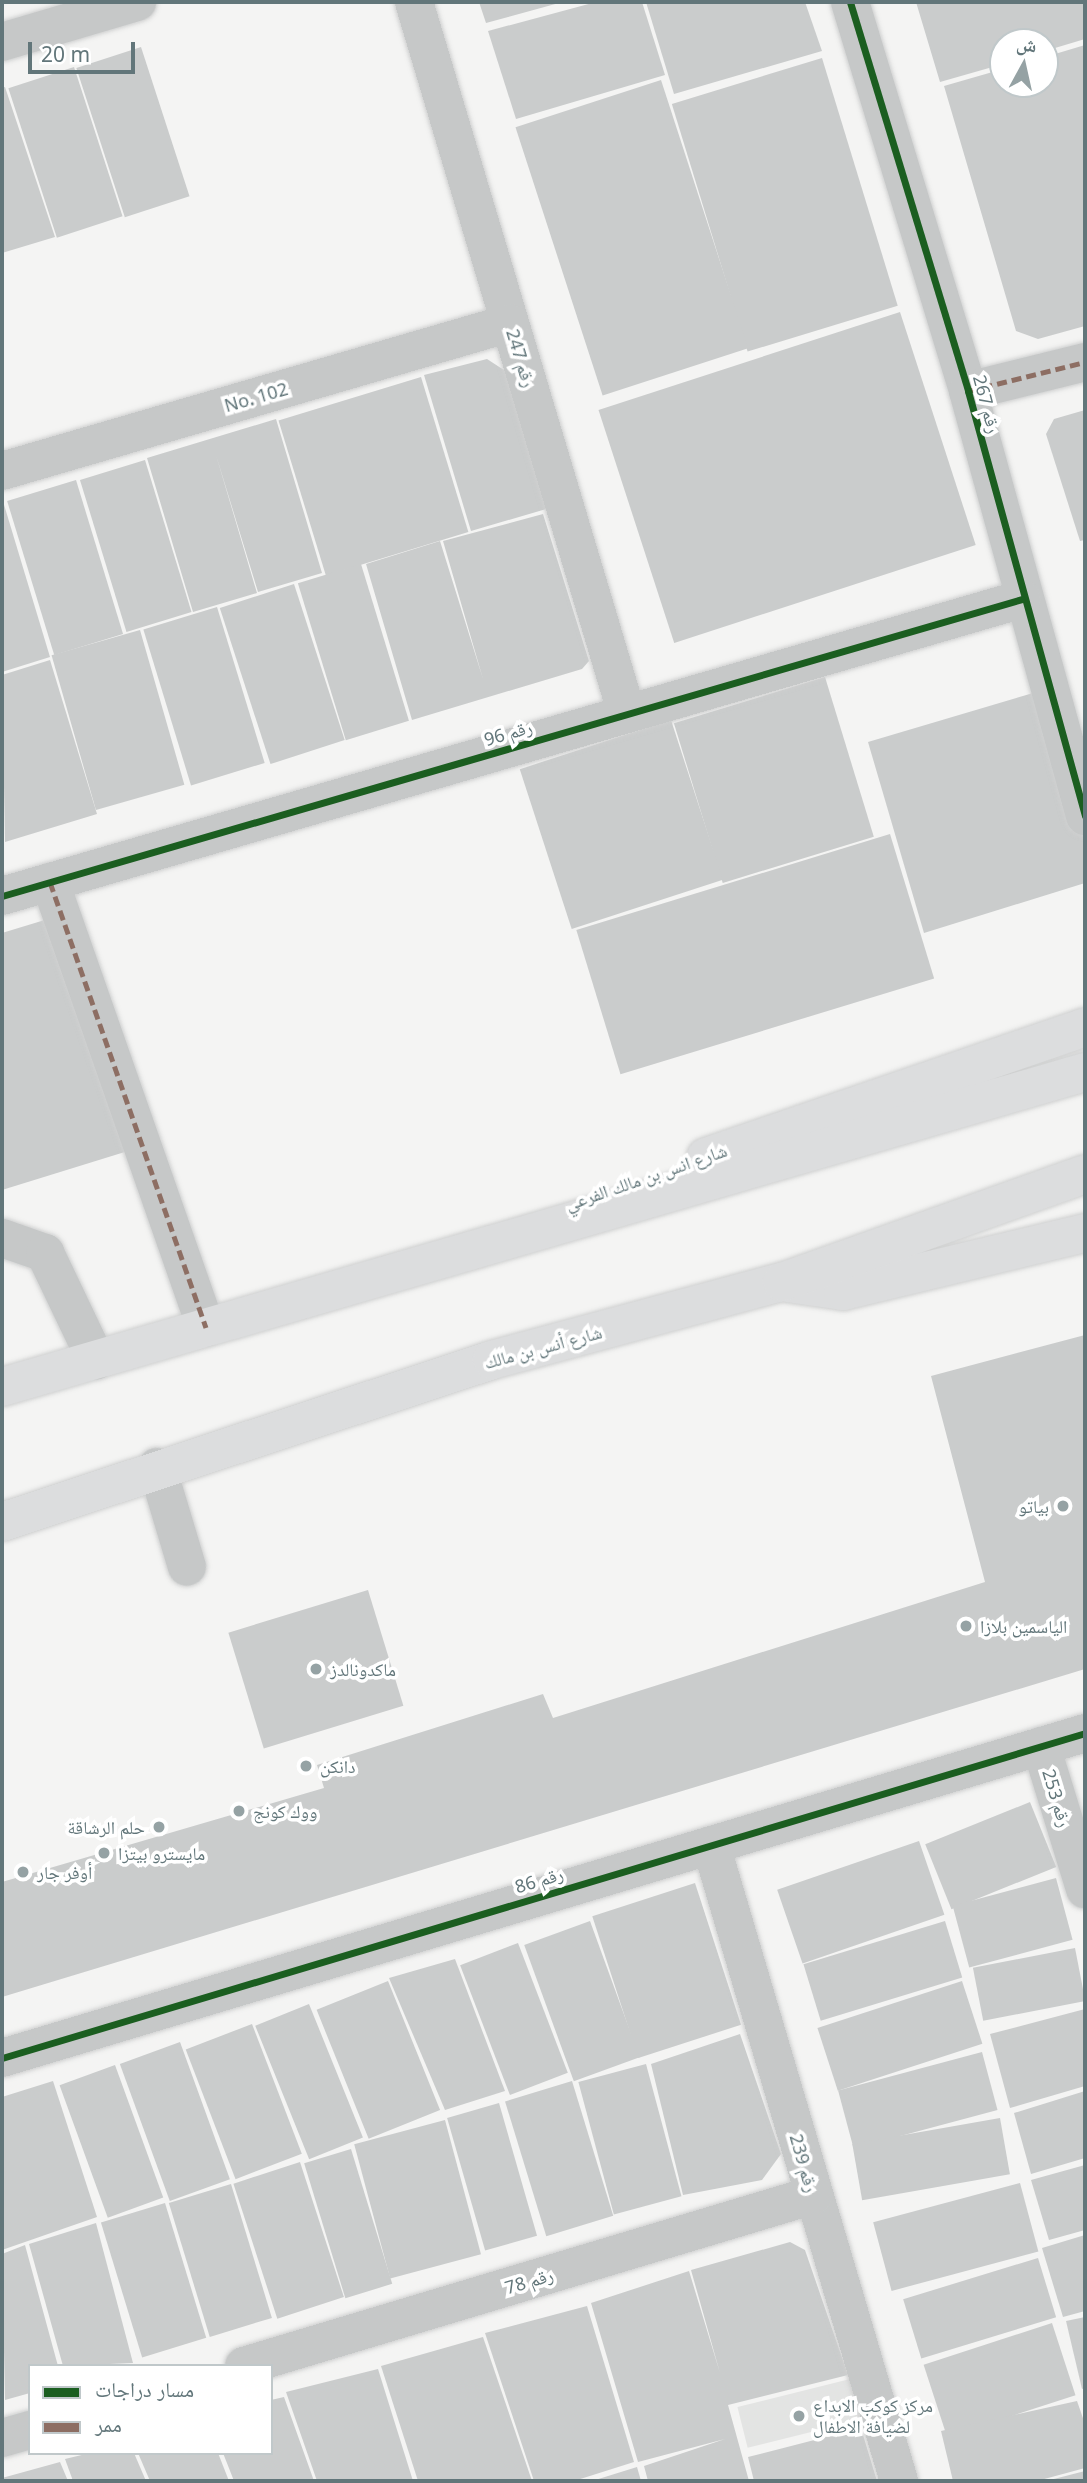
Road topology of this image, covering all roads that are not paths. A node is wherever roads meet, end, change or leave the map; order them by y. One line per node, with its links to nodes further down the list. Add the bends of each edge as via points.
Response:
1 (137, 2): 4 (street)
2 (414, 2): 5 (street, رقم 247)
3 (850, 2): 7 (street, رقم 267)
4 (2, 42)
5 (510, 323): 8 (street, No. 102); 10 (street, رقم 247)
6 (1085, 362): 7 (street)
7 (968, 391): 9 (street, رقم 267)
8 (2, 471)
9 (1022, 599): 10 (street, رقم 96); 11 (street, رقم 267)
10 (627, 714): 12 (street, رقم 96)
11 (1085, 816)
12 (50, 882): 13 (street, رقم 96); 20 (street)
13 (2, 896)
14 (1085, 1027): 20 (main road, شارع انس بن مالك الفرعي)
15 (1085, 1072): 20 (main road)
16 (1085, 1174): 19 (main road, شارع أنس بن مالك)
17 (1085, 1233): 19 (main road, via 843,1291)
18 (2, 1238): 21 (street, via 45,1253)
19 (782, 1282): 23 (main road, شارع أنس بن مالك, via 492,1360)
20 (206, 1327): 21 (main road)
21 (96, 1360): 22 (main road)
22 (2, 1387)
23 (157, 1467): 24 (main road, شارع أنس بن مالك); 25 (street)
24 (2, 1522)
25 (187, 1567)
26 (1085, 1733): 27 (street, رقم 86)
27 (1041, 1746): 28 (street, رقم 86); 29 (street, رقم 253)
28 (711, 1845): 30 (street, رقم 86); 31 (street, رقم 239)
29 (1085, 1889)
30 (2, 2058)
31 (814, 2195): 32 (street, رقم 78); 35 (street, رقم 239)
32 (251, 2364)
33 (28, 2431): 34 (street)
34 (2, 2438)
35 (899, 2481)

